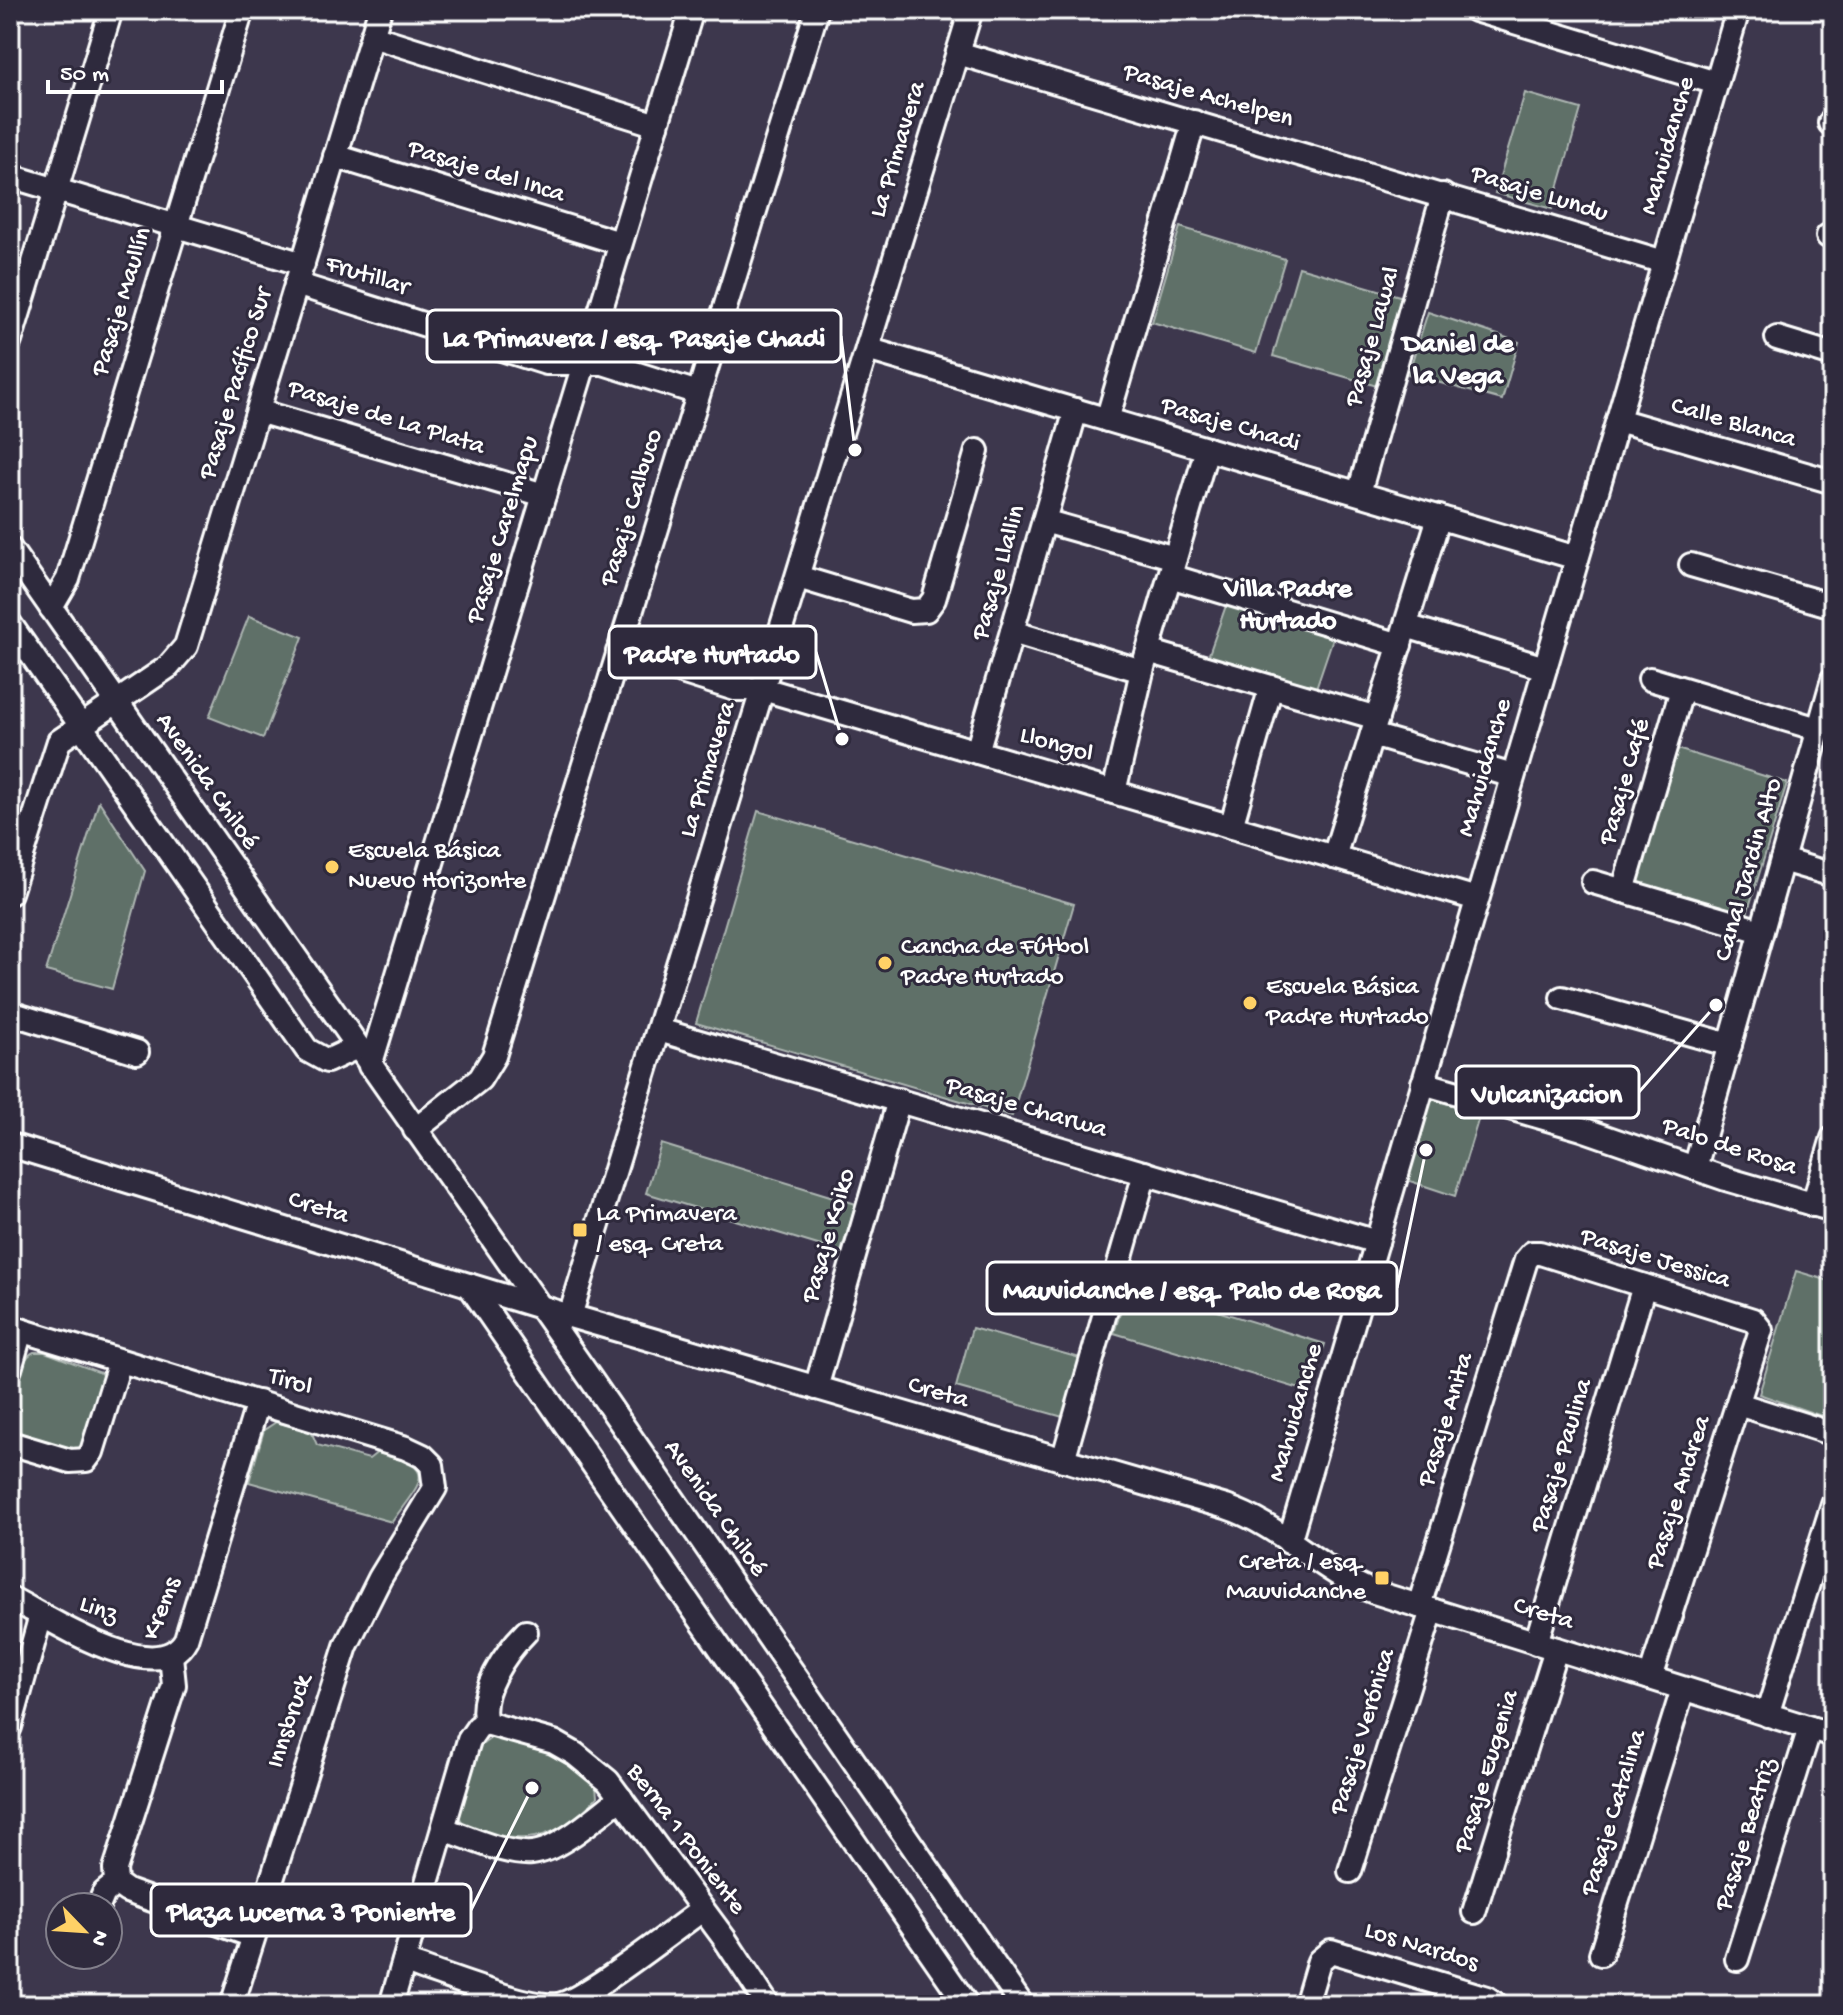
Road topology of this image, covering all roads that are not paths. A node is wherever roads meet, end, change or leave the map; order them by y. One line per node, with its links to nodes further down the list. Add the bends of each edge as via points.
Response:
1 (111, 10): 16 (street)
2 (242, 10): 18 (street, Pasaje Maullín)
3 (380, 10): 9 (street, Pasaje Pacífico Sur)
4 (692, 10): 13 (street, Pasaje Carelmapu)
5 (817, 10): 27 (street, Pasaje Calbuco)
6 (971, 10): 10 (street, La Primavera)
7 (1475, 10): 11 (street)
8 (1738, 10): 11 (street, Mahuidanche)
9 (372, 36): 13 (street); 14 (street, Pasaje Pacífico Sur)
10 (958, 53): 12 (street, Pasaje Achelpen); 24 (street, La Primavera)
11 (1716, 83): 20 (street, Mahuidanche)
12 (1194, 122): 17 (street, Pasaje Achelpen); 30 (street)
13 (657, 125): 19 (street, Pasaje Carelmapu)
14 (335, 156): 19 (street, Pasaje del Inca); 21 (street, Pasaje Pacífico Sur)
15 (10, 176): 16 (street, Frutillar)
16 (56, 190): 18 (street, Frutillar); 23 (street)
17 (1443, 195): 20 (street, Pasaje Lundu); 35 (street, Pasaje Lawal)
18 (176, 226): 21 (street, Frutillar); 45 (street, Pasaje Maullín, via 68,579)
19 (620, 243): 26 (street, Pasaje Carelmapu)
20 (1664, 262): 31 (street, Mahuidanche)
21 (300, 274): 26 (street, Frutillar, via 546,363); 29 (street, Pasaje Pacífico Sur)
22 (1777, 338): 25 (street)
23 (10, 341)
24 (867, 349): 28 (street, Pasaje Chadi); 43 (street, La Primavera)
25 (1833, 355)
26 (584, 363): 27 (street, Frutillar, via 611,365); 36 (street, Pasaje Carelmapu)
27 (698, 393): 49 (street, Pasaje Calbuco)
28 (1076, 410): 30 (street, Pasaje Chadi); 38 (street, Pasaje Llallin)
29 (258, 411): 36 (street, Pasaje de La Plata); 57 (street, Pasaje Pacífico Sur, via 186,646 168,667)
30 (1107, 420): 32 (street, Pasaje Chadi)
31 (1618, 420): 34 (street, Calle Blanca); 40 (street, Mahuidanche)
32 (1207, 449): 35 (street, Pasaje Chadi); 42 (street)
33 (977, 451): 43 (street, via 934,599 926,610 916,613)
34 (1833, 482)
35 (1359, 493): 37 (street, Pasaje Chadi)
36 (544, 495): 78 (street, Pasaje Carelmapu)
37 (1439, 517): 40 (street, Pasaje Chadi); 48 (street)
38 (1044, 521): 42 (street); 47 (street, Pasaje Llallin)
39 (10, 549): 45 (street, Avenida Chiloé)
40 (1577, 558): 51 (street, Mahuidanche)
41 (1691, 565): 44 (street)
42 (1172, 567): 48 (street); 50 (street)
43 (798, 577): 55 (street, La Primavera)
44 (1833, 606)
45 (51, 608): 57 (street, Avenida Chiloé)
46 (10, 624): 58 (street)
47 (1012, 632): 50 (street); 61 (street, Pasaje Llallin)
48 (1403, 636): 51 (street); 59 (street)
49 (618, 652): 55 (street, Llongol, via 735,689); 81 (street, Pasaje Calbuco, via 494,1056 480,1079)
50 (1145, 661): 54 (street); 63 (street)
51 (1545, 668): 62 (street, Mahuidanche)
52 (1650, 679): 56 (street)
53 (1833, 679): 60 (street, Canal Jardin Alto)
54 (1271, 687): 59 (street); 64 (street)
55 (763, 689): 61 (street, Llongol); 75 (street, La Primavera)
56 (1682, 689): 60 (street); 69 (street, Pasaje Café)
57 (116, 701): 58 (street, Pasaje Pacífico Sur); 78 (street, Avenida Chiloé)
58 (80, 726): 70 (street, Pasaje Pacífico Sur, via 55,749); 78 (street, via 307,1050 327,1061)
59 (1374, 727): 62 (street); 65 (street)
60 (1818, 729): 66 (street, Canal Jardin Alto)
61 (977, 752): 63 (street, Llongol)
62 (1513, 776): 71 (street, Mahuidanche)
63 (1114, 792): 64 (street, Llongol)
64 (1231, 827): 65 (street, Llongol)
65 (1334, 857): 71 (street, Llongol)
66 (1782, 860): 67 (street); 72 (street, Canal Jardin Alto)
67 (1833, 875)
68 (1593, 882): 69 (street)
69 (1623, 891): 72 (street)
70 (10, 893)
71 (1477, 899): 79 (street, Mahuidanche)
72 (1761, 931): 76 (street, Canal Jardin Alto)
73 (1562, 998): 76 (street)
74 (10, 1013): 77 (street)
75 (659, 1030): 80 (street, Pasaje Charwa); 92 (street, La Primavera)
76 (1730, 1045): 84 (street, Canal Jardin Alto)
77 (137, 1052)
78 (364, 1056): 81 (street, Avenida Chiloé)
79 (1423, 1083): 84 (street, Palo de Rosa); 87 (street, Mahuidanche)
80 (899, 1100): 85 (street, Pasaje Charwa); 97 (street, Pasaje Koiko)
81 (415, 1130): 91 (street, Avenida Chiloé)
82 (1833, 1138): 86 (street)
83 (10, 1145): 89 (street, Creta)
84 (1695, 1168): 86 (street, Palo de Rosa)
85 (1145, 1173): 87 (street, Pasaje Charwa); 102 (street)
86 (1823, 1208)
87 (1377, 1242): 105 (street, Mahuidanche)
88 (1532, 1253): 90 (street, Pasaje Jessica); 107 (street, Pasaje Anita)
89 (469, 1285): 91 (street, Creta); 133 (street)
90 (1644, 1286): 93 (street, Pasaje Jessica); 110 (street, Pasaje Paulina)
91 (538, 1306): 92 (street, Creta); 134 (street, Avenida Chiloé)
92 (570, 1316): 97 (street, Creta)
93 (1760, 1325): 99 (street, Pasaje Andrea)
94 (15, 1329): 95 (street, Tirol); 96 (street, Tirol)
95 (120, 1361): 98 (street, Tirol); 101 (street, via 86,1460 70,1461)
96 (10, 1369)
97 (816, 1388): 102 (street, Creta)
98 (258, 1402): 103 (street, Tirol, via 416,1451); 111 (street, Krems, via 186,1639)
99 (1738, 1404): 100 (street); 112 (street, Pasaje Andrea)
100 (1833, 1434)
101 (10, 1443)
102 (1063, 1460): 105 (street, Creta, via 1243,1513)
103 (435, 1473): 126 (street, Innsbruck, via 432,1495 380,1578 346,1646)
104 (1833, 1504): 114 (street)
105 (1289, 1542): 107 (street, Creta, via 1337,1576)
106 (10, 1598): 108 (street, Linz)
107 (1425, 1608): 110 (street, Creta); 121 (street, Pasaje Verónica)
108 (41, 1615): 111 (street, Linz, via 79,1636 144,1658); 116 (street)
109 (526, 1632): 115 (street, via 494,1678)
110 (1546, 1646): 112 (street, Creta); 125 (street, Pasaje Eugenia)
111 (171, 1656): 122 (street, Krems, via 174,1685 115,1869)
112 (1650, 1678): 113 (street, Creta)
113 (1683, 1689): 114 (street, Creta); 127 (street, Pasaje Catalina)
114 (1767, 1715): 117 (street, Creta)
115 (486, 1723): 119 (street, Berna 1 Poniente, via 531,1733 575,1754); 120 (street, via 469,1740)
116 (10, 1727)
117 (1810, 1728): 118 (street, Creta); 128 (street, Pasaje Beatriz)
118 (1833, 1735)
119 (621, 1798): 120 (street, via 536,1853); 124 (street, Berna 1 Poniente)
120 (443, 1829): 129 (street)
121 (1350, 1871)
122 (116, 1883): 123 (street, Krems); 126 (street)
123 (106, 1891)
124 (702, 1910): 129 (street, via 582,1994 558,2005 534,2003); 132 (street, Berna 1 Poniente)
125 (1474, 1912)
126 (253, 1936): 130 (street, Innsbruck)
127 (1601, 1954)
128 (1737, 1959)
129 (404, 1962): 131 (street)
130 (232, 2005)
131 (391, 2005)
132 (768, 2005)
133 (967, 2005)
134 (1022, 2005)
135 (1306, 2005): 136 (street, Los Nardos, via 1319,1961 1325,1953 1337,1952)
136 (1497, 2005)

